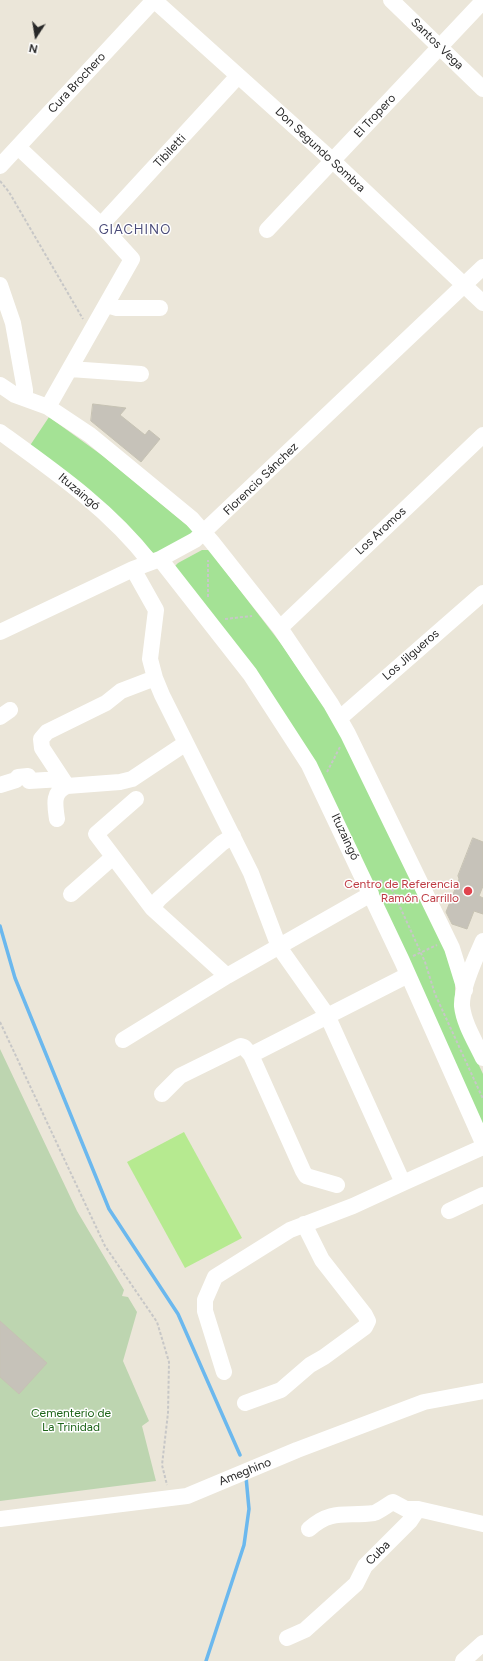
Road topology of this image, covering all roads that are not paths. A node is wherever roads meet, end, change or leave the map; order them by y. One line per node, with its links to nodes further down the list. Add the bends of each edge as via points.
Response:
1 (154, 0): 5 (street, Don Segundo Sombra); 7 (street, Cura Brochero)
2 (391, 0): 4 (street, Santos Vega)
3 (483, 1): 4 (street, El Tropero)
4 (439, 47): 6 (street, Santos Vega); 8 (street, El Tropero)
5 (238, 76): 8 (street, Don Segundo Sombra); 10 (street, Tibiletti)
6 (483, 89)
7 (18, 147): 9 (street, Cura Brochero); 10 (street)
8 (332, 161): 11 (street, El Tropero); 14 (street, Don Segundo Sombra)
9 (0, 166)
10 (101, 225): 16 (street, via 132,259)
11 (267, 230)
12 (483, 267): 14 (street, Florencio Sánchez)
13 (0, 285): 21 (street, via 13,323)
14 (464, 285): 15 (street, Don Segundo Sombra); 25 (street, Florencio Sánchez)
15 (483, 303)
16 (107, 305): 17 (street, via 117,308); 18 (street)
17 (160, 308)
18 (70, 369): 19 (street); 22 (street)
19 (141, 374)
20 (0, 385): 21 (street)
21 (25, 398): 22 (street)
22 (48, 407): 25 (street, via 90,435 180,508)
23 (0, 432): 26 (street, Ituzaingó, via 83,494)
24 (483, 435): 29 (street, Los Aromos)
25 (204, 533): 26 (street, Florencio Sánchez); 29 (street)
26 (155, 561): 27 (street, Florencio Sánchez); 41 (street, Ituzaingó, via 250,674 292,736 324,793)
27 (133, 569): 30 (street, Florencio Sánchez); 31 (street, via 156,610 149,652)
28 (483, 593): 32 (street, Los Jilgueros)
29 (280, 628): 32 (street)
30 (0, 632)
31 (155, 678): 33 (street); 34 (street, via 121,691 106,703 43,735 40,743 42,748)
32 (340, 718): 44 (street)
33 (186, 743): 34 (street, via 132,779 120,782); 38 (street)
34 (65, 782): 35 (street, via 29,781 28,776 18,777); 37 (street, via 55,799)
35 (0, 785)
36 (136, 799): 39 (street, via 96,834)
37 (57, 819)
38 (233, 836): 42 (street, via 164,894); 45 (street, via 251,873)
39 (113, 857): 40 (street); 42 (street)
40 (71, 894)
41 (371, 894): 45 (street); 46 (street, Ituzaingó)
42 (152, 908): 47 (street)
43 (482, 942): 44 (street, via 474,949 466,951 460,951); 48 (street)
44 (450, 943): 48 (street)
45 (279, 947): 47 (street); 49 (street)
46 (405, 968): 49 (street); 54 (street, Ituzaingó)
47 (227, 976): 50 (street)
48 (465, 990): 52 (street, via 462,1004 466,1021)
49 (327, 1015): 51 (street); 56 (street)
50 (123, 1040)
51 (251, 1055): 53 (street, via 244,1046 241,1046 180,1076); 57 (street, via 306,1176)
52 (483, 1058)
53 (162, 1094)
54 (483, 1143)
55 (483, 1147): 56 (street)
56 (403, 1183): 60 (street, via 353,1206)
57 (337, 1185)
58 (483, 1195): 59 (street)
59 (449, 1211)
60 (304, 1224): 61 (street, via 290,1230 215,1277 205,1300 205,1311); 63 (street, via 322,1260 368,1321 365,1327 310,1365 281,1390)
61 (224, 1372)
62 (483, 1391): 65 (street, Ameghino, via 424,1402 297,1450 187,1496)
63 (245, 1402)
64 (418, 1508): 66 (street); 67 (street, via 406,1509 393,1502 375,1512 335,1514 319,1520); 68 (street, Cuba, via 410,1521 365,1566 356,1584 305,1630)
65 (0, 1519)
66 (483, 1524)
67 (309, 1529)
68 (286, 1638)
69 (483, 1643): 70 (street)
70 (463, 1661)

